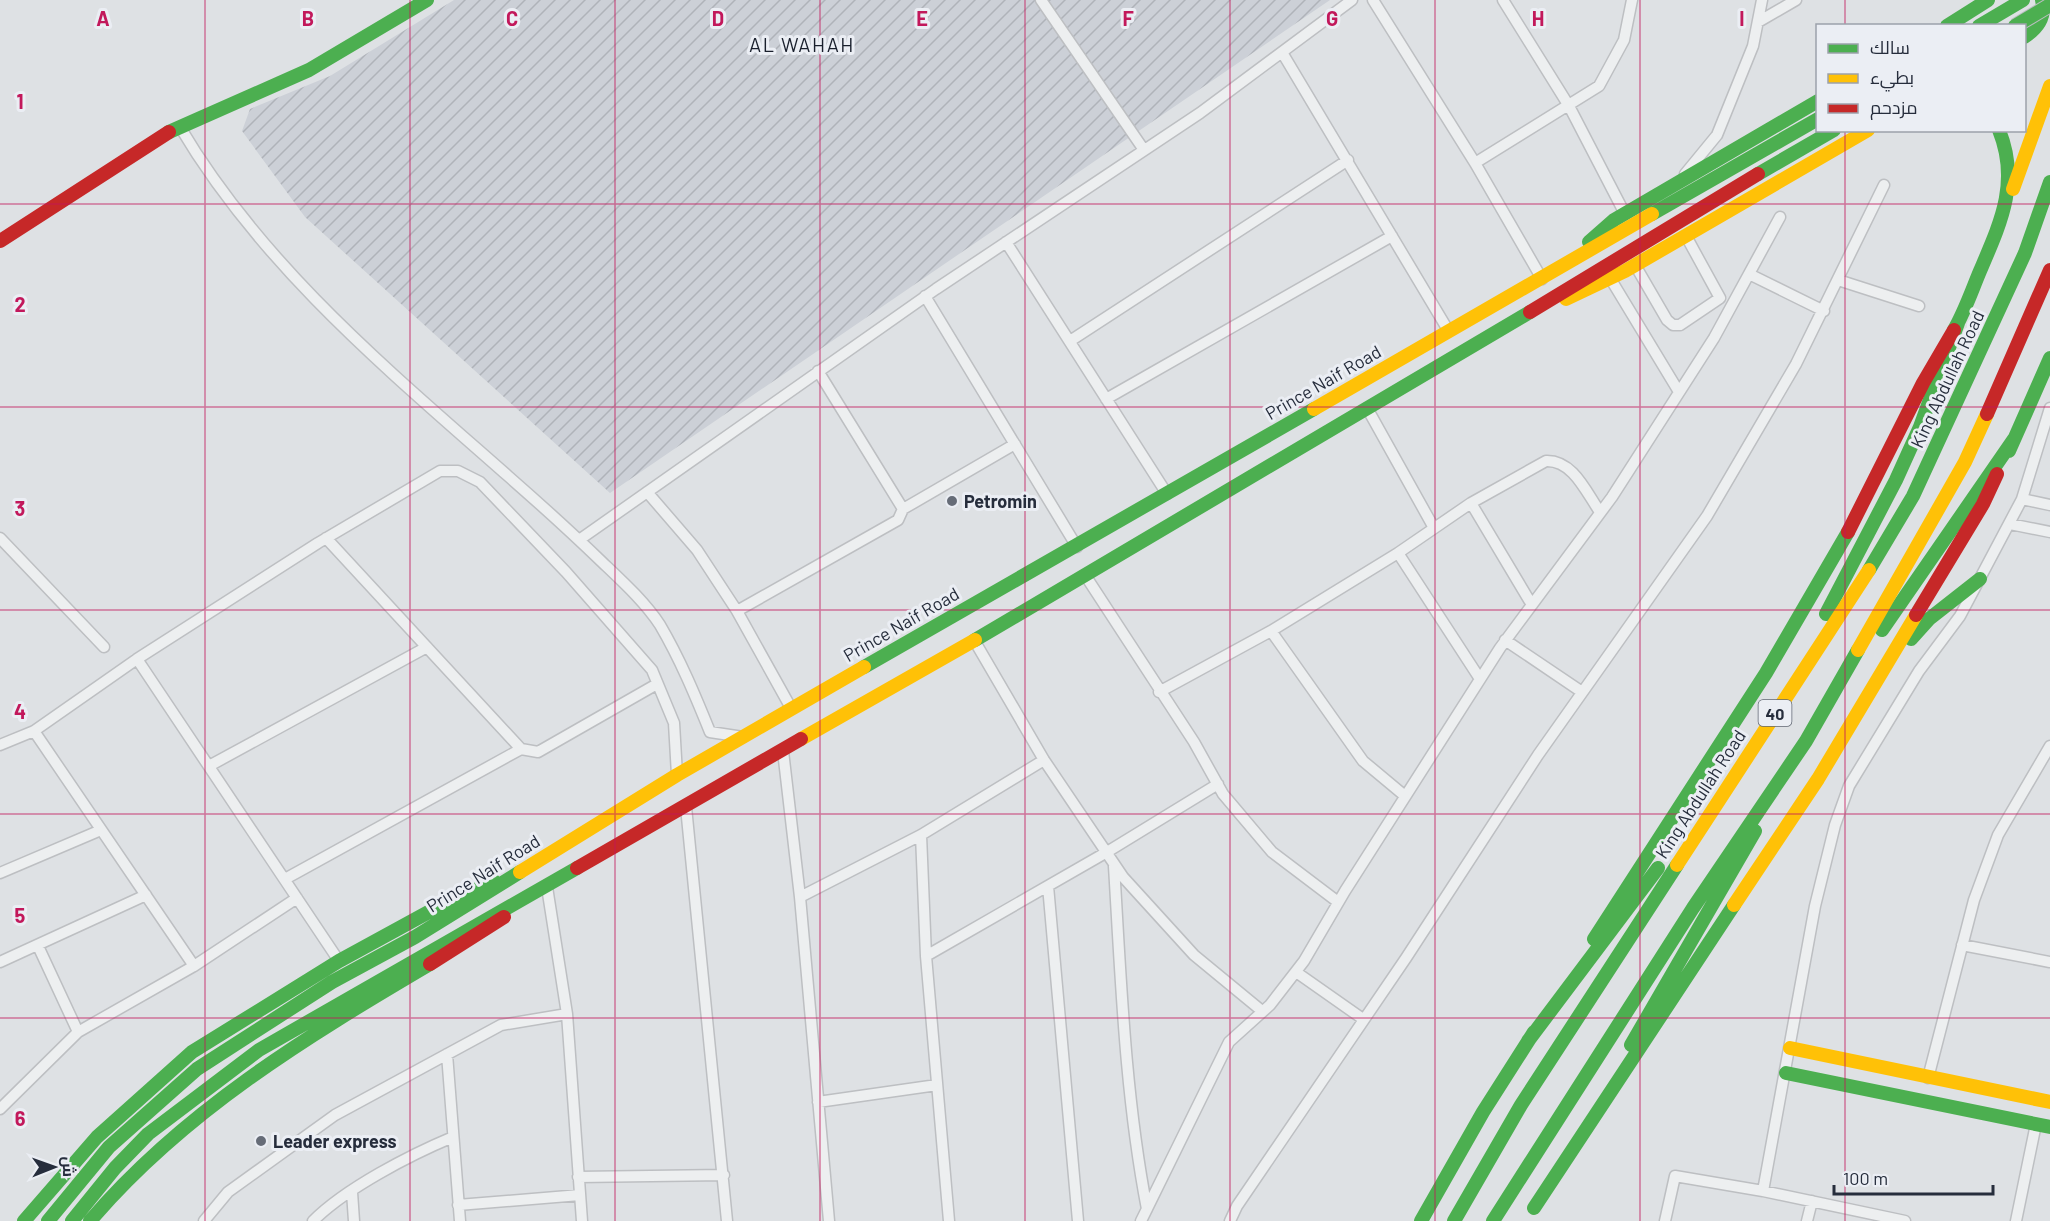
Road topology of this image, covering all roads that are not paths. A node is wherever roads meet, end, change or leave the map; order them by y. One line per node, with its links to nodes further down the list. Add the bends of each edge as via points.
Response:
1 (427, 0): 25 (main road, via 309,70)
2 (1041, 0): 29 (street)
3 (1352, 0): 20 (street)
4 (1373, 0): 31 (street)
5 (1503, 0): 23 (street)
6 (1632, 0): 23 (street, via 1624,40 1599,86)
7 (1762, 0): 15 (street)
8 (1796, 0): 15 (street)
9 (1988, 0): 14 (main road)
10 (1994, 0): 14 (main road)
11 (2023, 0): 17 (main road)
12 (2042, 0): 19 (main road, via 2044,15)
13 (2050, 5): 18 (main road, bridge)
14 (1972, 11): 16 (main road)
15 (1758, 22): 33 (street, via 1753,46 1717,135)
16 (1950, 24)
17 (1982, 24)
18 (2018, 24)
19 (2026, 36)
20 (1283, 54): 29 (street); 30 (street)
21 (2050, 86): 35 (main road)
22 (1816, 102): 33 (main road)
23 (1569, 106): 31 (street); 36 (street)
24 (1816, 120): 43 (main road, Prince Naif Road)
25 (180, 127): 40 (main road); 76 (street, via 244,221 313,298 376,361)
26 (1831, 132): 53 (main road)
27 (1865, 132): 39 (main road)
28 (2000, 132): 35 (main road, via 2008,152)
29 (1144, 150): 41 (street)
30 (1348, 160): 38 (street); 55 (street)
31 (1475, 163): 47 (street)
32 (2050, 182): 95 (main road, King Abdullah Road / 40, via 2025,253 1913,496)
33 (1677, 184): 36 (main road)
34 (1884, 185): 48 (street)
35 (2004, 213): 52 (main road)
36 (1625, 214): 43 (main road)
37 (1780, 217): 45 (street)
38 (1392, 236): 54 (street); 59 (street)
39 (1686, 236): 42 (main road); 42 (street, via 1720,298 1680,325 1667,320)
40 (0, 242)
41 (1006, 242): 49 (street); 55 (street)
42 (1635, 265): 46 (main road)
43 (1560, 267): 47 (main road, Prince Naif Road)
44 (2050, 270): 98 (main road, 40, via 1965,462)
45 (1749, 274): 51 (street); 58 (street)
46 (1610, 278): 53 (main road); 58 (street)
47 (1542, 279): 54 (main road, Prince Naif Road)
48 (1838, 279): 50 (street); 51 (street)
49 (925, 296): 57 (street); 63 (street)
50 (1919, 306)
51 (1824, 310): 93 (street, via 1707,516)
52 (1958, 323): 95 (main road, via 1896,480); 134 (main road, via 1923,383 1844,540 1766,673)
53 (1502, 329): 60 (main road)
54 (1448, 330): 65 (main road, Prince Naif Road)
55 (1070, 341): 59 (street)
56 (2050, 358): 62 (main road)
57 (818, 371): 64 (street); 69 (street)
58 (1679, 392): 70 (street)
59 (1106, 399): 65 (street)
60 (1367, 408): 72 (street); 79 (main road)
61 (2050, 408): 66 (street)
62 (2014, 439): 89 (main road, via 1983,504); 98 (main road)
63 (1015, 444): 69 (street); 77 (street)
64 (647, 492): 76 (street); 82 (street, via 697,550)
65 (1167, 494): 77 (main road, Prince Naif Road)
66 (2022, 499): 68 (street); 71 (street)
67 (1471, 503): 70 (street, via 1546,461 1558,460 1570,469); 72 (street); 81 (street)
68 (2050, 505)
69 (903, 509): 82 (street, via 897,520)
70 (1600, 512): 81 (street)
71 (2010, 524): 73 (street); 80 (street)
72 (1434, 528): 78 (street)
73 (2050, 532)
74 (0, 538): 86 (street)
75 (326, 538): 87 (street); 88 (street); 91 (street, via 440,471 458,471 480,482 566,572 652,670)
76 (579, 540): 97 (street, via 623,581 659,624 689,680 710,732)
77 (1077, 547): 94 (main road, Prince Naif Road)
78 (1398, 553): 83 (street); 90 (street)
79 (1084, 575): 84 (main road); 92 (street)
80 (1980, 579): 89 (main road, via 1929,620); 135 (street, via 1849,786 1815,906)
81 (1532, 605): 85 (street)
82 (737, 611): 94 (street)
83 (1271, 631): 92 (street); 107 (street, via 1363,761)
84 (974, 640): 102 (main road); 103 (street)
85 (1505, 640): 90 (street); 93 (street)
86 (104, 647)
87 (427, 647): 101 (street); 104 (street)
88 (136, 659): 96 (street); 104 (street)
89 (1886, 666): 153 (main road, via 1812,789)
90 (1480, 679): 107 (street)
91 (657, 684): 101 (street, via 538,752); 105 (street, via 674,723)
92 (1159, 692): 106 (street)
93 (1582, 692): 132 (street)
94 (791, 708): 97 (main road, Prince Naif Road)
95 (1773, 716): 134 (main road); 170 (main road, King Abdullah Road / 40, via 1528,1094)
96 (34, 731): 99 (street); 109 (street)
97 (743, 737): 105 (main road, Prince Naif Road)
98 (1806, 741): 153 (main road); 171 (main road, 40, via 1693,908)
99 (0, 745)
100 (2050, 746): 122 (street, via 1998,835)
101 (521, 749): 115 (street)
102 (783, 751): 108 (main road); 119 (street)
103 (1044, 760): 110 (street); 111 (street)
104 (209, 766): 115 (street)
105 (676, 775): 112 (main road, Prince Naif Road)
106 (1218, 784): 111 (street); 121 (street, via 1272,852)
107 (1405, 796): 121 (street)
108 (686, 807): 117 (main road); 145 (street)
109 (101, 830): 114 (street); 118 (street)
110 (921, 834): 119 (street); 124 (street)
111 (1107, 852): 113 (street); 116 (street)
112 (534, 862): 125 (main road, via 436,908); 155 (main road, Prince Naif Road, via 414,937 332,982 197,1070 109,1147)
113 (1114, 863): 130 (street, via 1194,955); 152 (street, via 1127,1075)
114 (0, 873)
115 (285, 879): 120 (street)
116 (1048, 886): 124 (street); 166 (street)
117 (546, 887): 131 (street); 156 (main road, via 259,1050 148,1134); 157 (main road, via 468,942 310,1036 213,1103 152,1152)
118 (146, 895): 123 (street); 128 (street)
119 (800, 897): 140 (street)
120 (297, 898): 125 (street); 128 (street)
121 (1338, 902): 129 (street)
122 (1962, 945): 127 (street); 138 (street)
123 (38, 946): 126 (street); 133 (street)
124 (926, 956): 139 (street)
125 (339, 961): 154 (main road, via 192,1052 97,1137)
126 (0, 962)
127 (2050, 962)
128 (194, 966): 133 (street)
129 (1296, 972): 130 (street); 132 (street)
130 (1262, 1011): 152 (street, via 1229,1042)
131 (567, 1014): 136 (street, via 501,1025); 146 (street)
132 (1363, 1019): 168 (street)
133 (78, 1032): 142 (street)
134 (1528, 1041): 169 (main road)
135 (1790, 1048): 137 (street); 138 (main road)
136 (447, 1054): 144 (street); 158 (street, via 335,1115 228,1192)
137 (1786, 1073): 143 (main road); 147 (street)
138 (1928, 1078): 141 (main road)
139 (937, 1085): 140 (street); 165 (street)
140 (819, 1102): 164 (street)
141 (2050, 1102)
142 (0, 1109)
143 (2043, 1126): 176 (street)
144 (453, 1137): 148 (street, via 418,1152); 151 (street)
145 (724, 1175): 146 (street); 163 (street)
146 (578, 1177): 149 (street)
147 (1763, 1191): 150 (street); 173 (street, via 1674,1176)
148 (352, 1192): 159 (street); 160 (street)
149 (580, 1195): 151 (street); 162 (street)
150 (1812, 1202): 174 (street); 175 (street)
151 (459, 1205): 161 (street)
152 (1147, 1209): 167 (street)
153 (1534, 1209): 172 (main road)
154 (24, 1221)
155 (48, 1221)
156 (72, 1221)
157 (90, 1221)
158 (204, 1221)
159 (313, 1221)
160 (354, 1221)
161 (460, 1221)
162 (582, 1221)
163 (727, 1221)
164 (829, 1221)
165 (949, 1221)
166 (1078, 1221)
167 (1141, 1221)
168 (1230, 1221)
169 (1421, 1221)
170 (1454, 1221)
171 (1493, 1221)
172 (1526, 1221)
173 (1665, 1221)
174 (1807, 1221)
175 (1905, 1221)
176 (2016, 1221)

